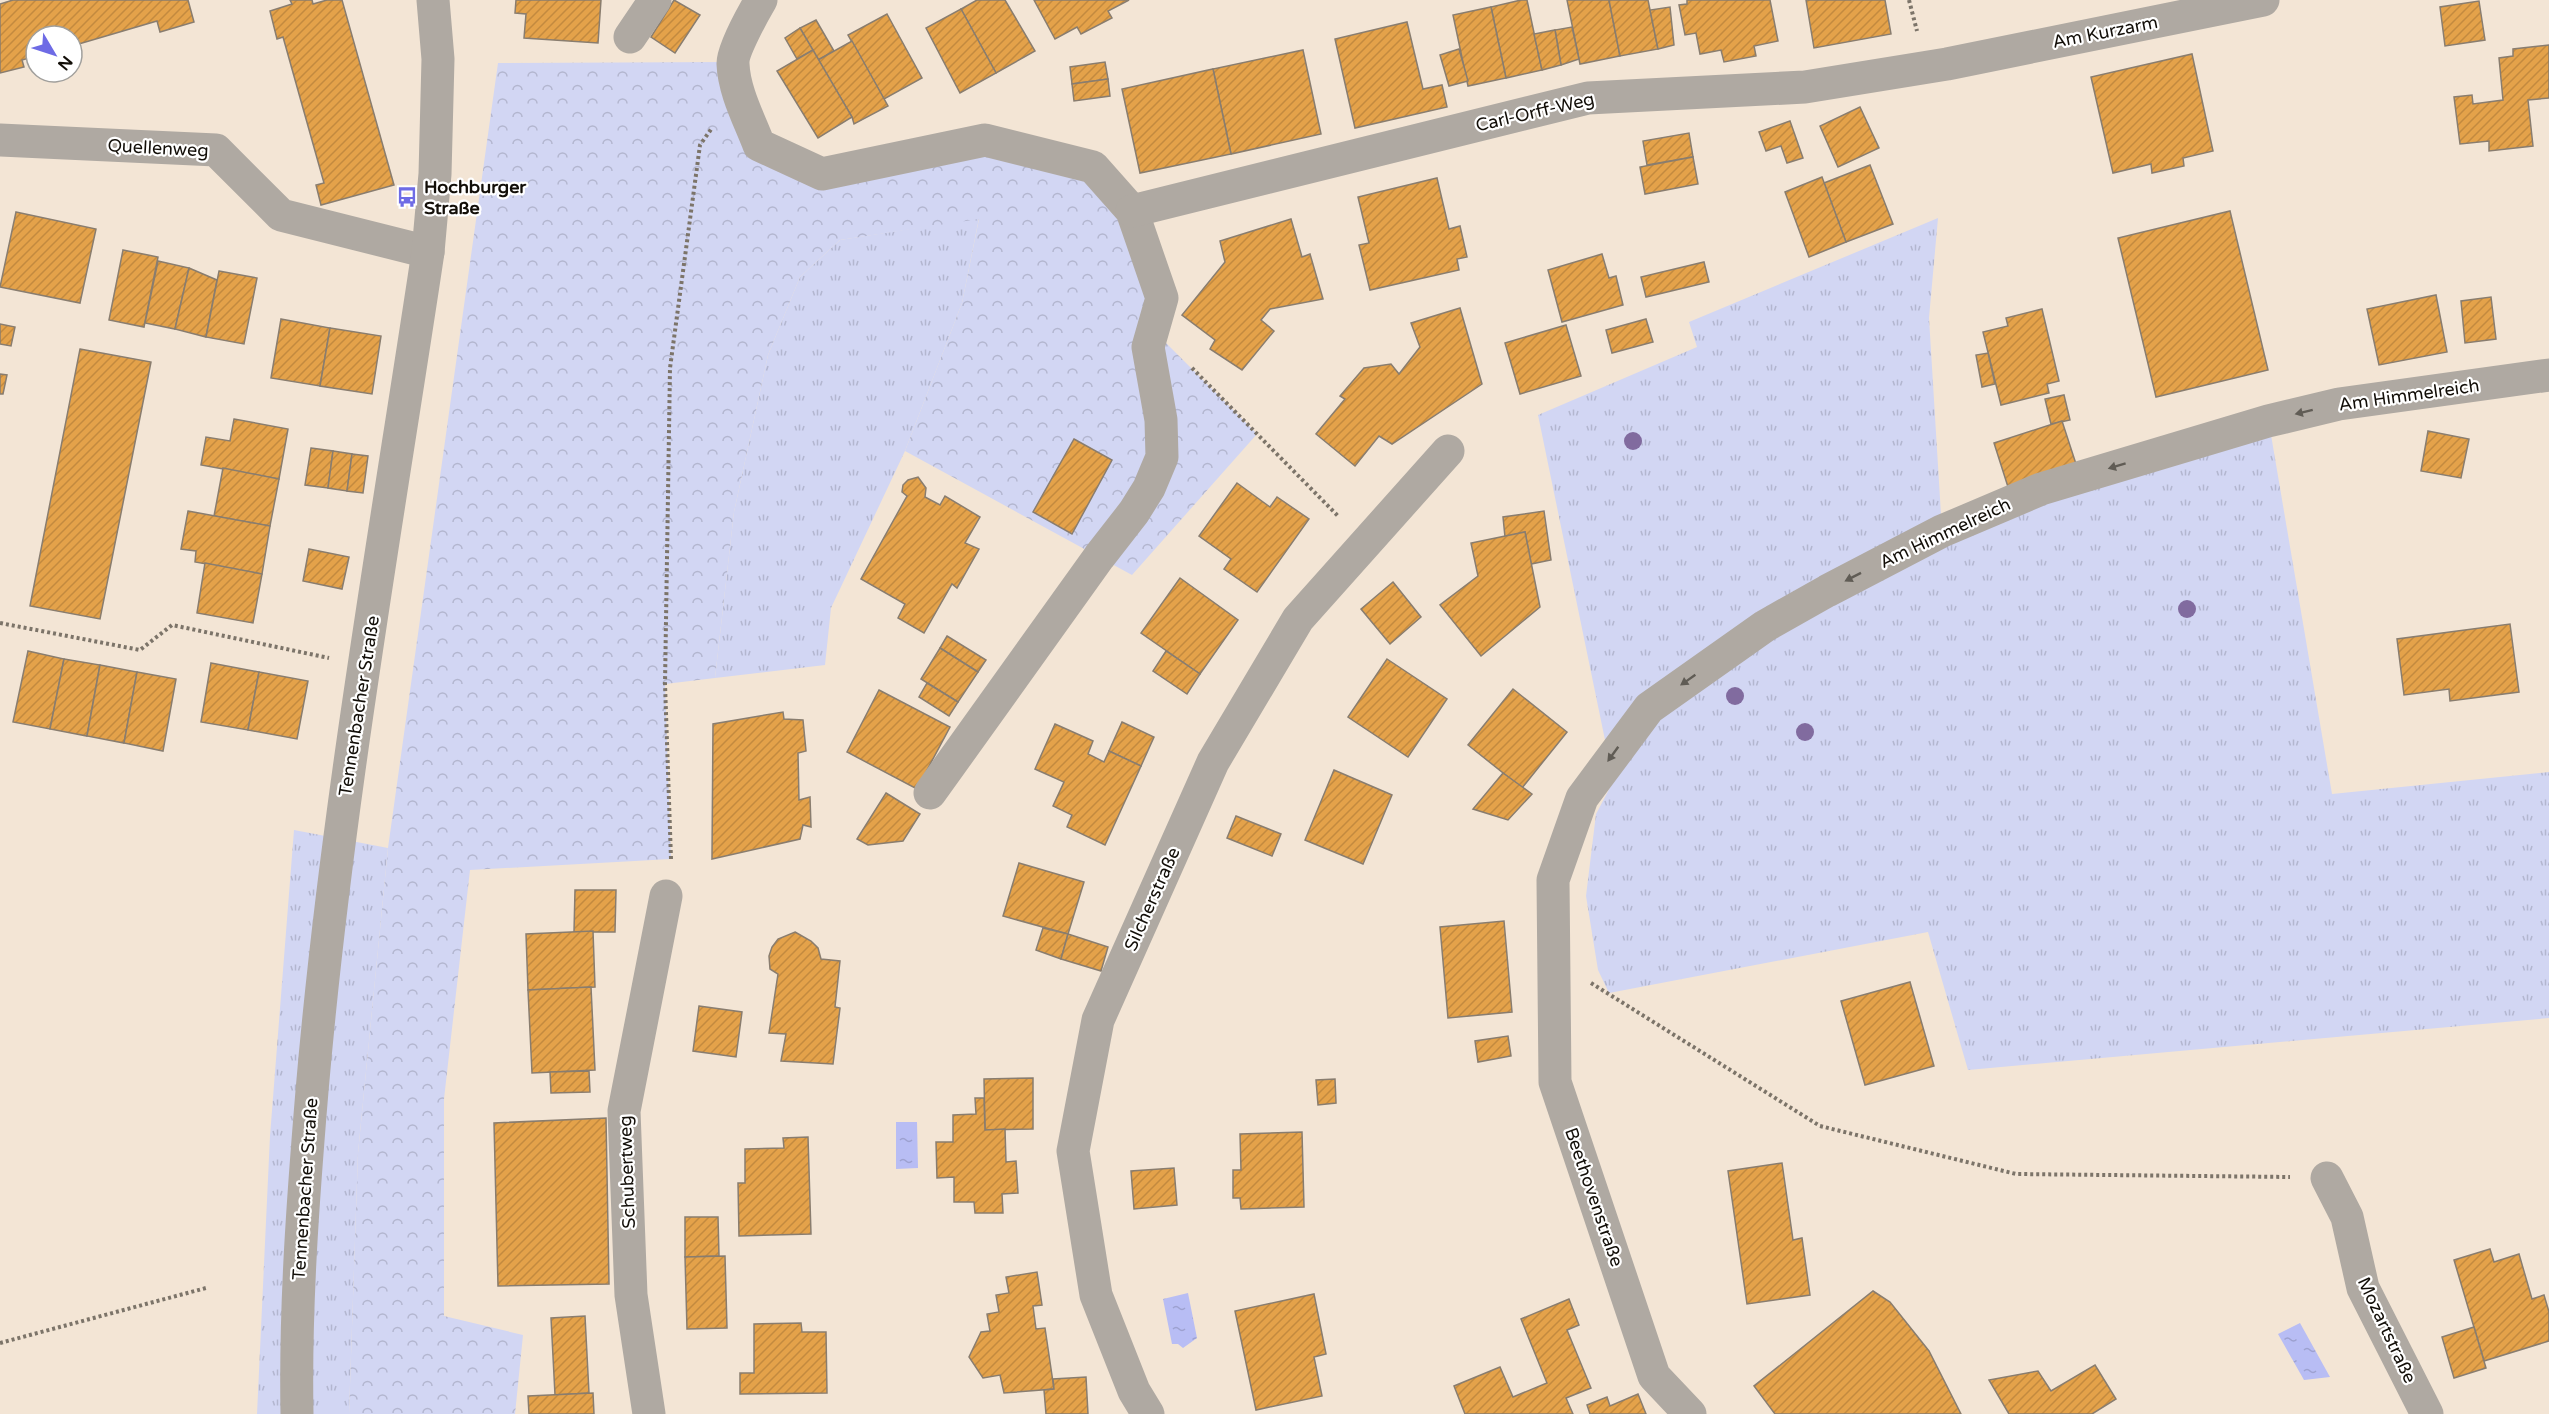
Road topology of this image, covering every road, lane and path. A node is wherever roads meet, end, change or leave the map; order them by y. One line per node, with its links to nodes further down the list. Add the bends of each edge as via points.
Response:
1 (433, 0): 10 (street, Tennenbacher Straße, via 438,59)
2 (655, 0): 5 (street)
3 (761, 0): 7 (street, via 732,62)
4 (2263, 0): 6 (street, Am Kurzarm)
5 (630, 38)
6 (1947, 64): 9 (street, Carl-Orff-Weg, via 1805,87 1588,98)
7 (738, 91): 9 (street, via 759,144 822,174 985,140 1093,167); 18 (path, via 700,145 670,368 665,684 670,859)
8 (0, 140): 10 (street, Quellenweg, via 216,150 281,214)
9 (1132, 212): 11 (street, via 1162,298)
10 (429, 252): 16 (street, Tennenbacher Straße)
11 (1150, 338): 14 (path); 17 (street, via 1161,457 1149,488)
12 (2549, 375): 19 (street, Am Himmelreich, one-way to 19, via 2339,404 2268,421 2041,489 1942,531 1765,626 1649,708 1582,798 1553,880)
13 (1448, 451): 14 (street, Silcherstraße)
14 (1365, 543): 25 (street, Silcherstraße, via 1298,620 1213,762 1098,1020 1073,1151 1096,1295 1134,1391)
15 (0, 623): 16 (path, via 140,650 172,624)
16 (365, 666): 23 (street, Tennenbacher Straße, via 338,839 320,996 301,1227)
17 (930, 793)
18 (666, 896): 24 (street, Schubertweg, via 624,1111 631,1295)
19 (1554, 963): 20 (path, via 1609,993 1820,1126 2016,1174); 26 (street, Beethovenstraße, via 1556,1082 1654,1376)
20 (2326, 1178): 27 (street, Mozartstraße, via 2346,1217 2363,1288)
21 (206, 1288): 22 (path)
22 (0, 1343)
23 (297, 1414)
24 (649, 1414)
25 (1148, 1414)
26 (1690, 1414)
27 (2427, 1414)

